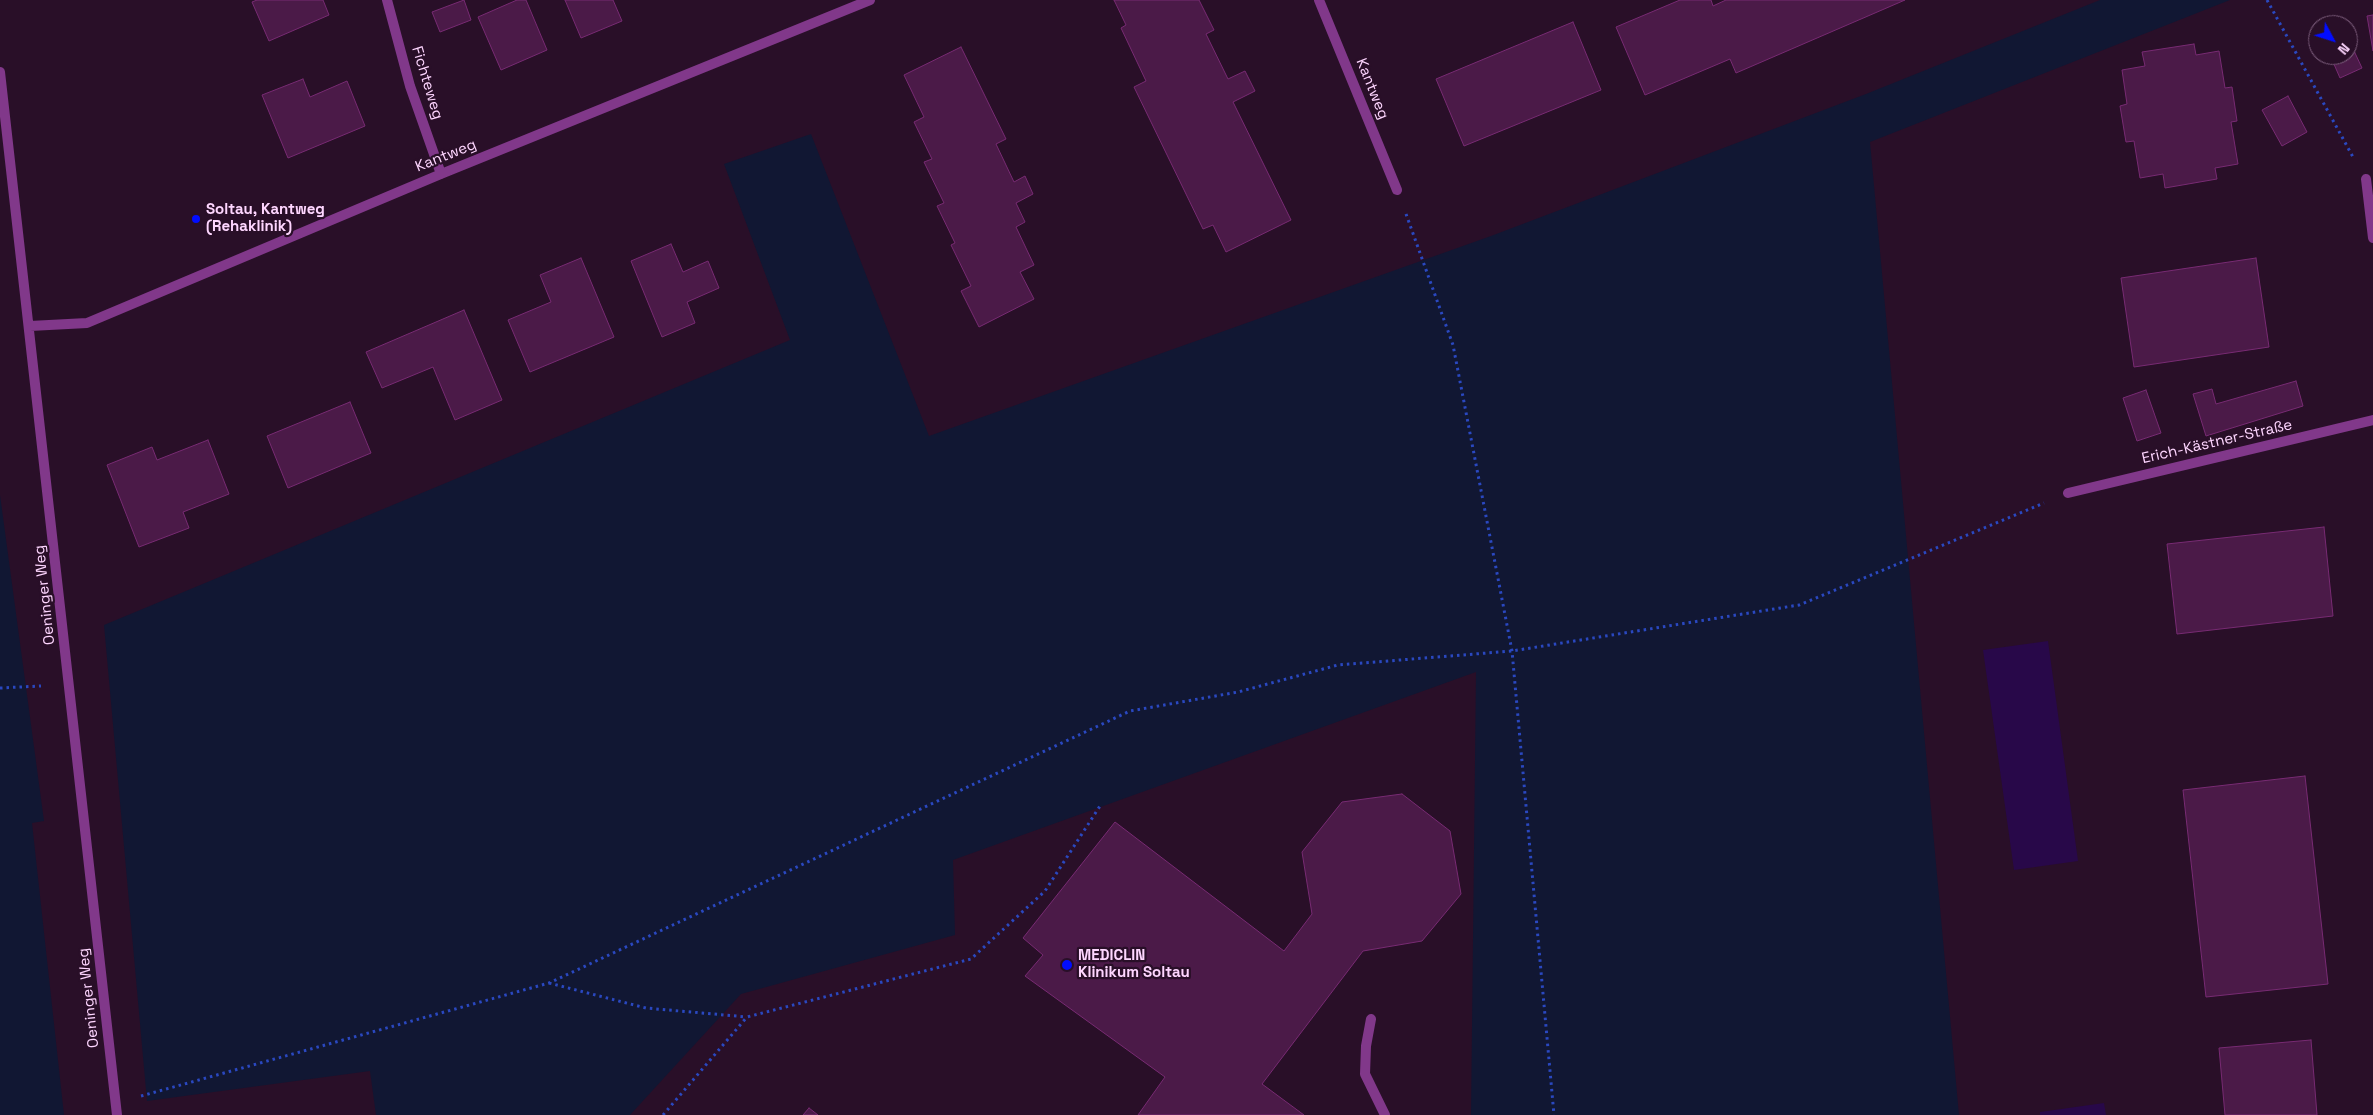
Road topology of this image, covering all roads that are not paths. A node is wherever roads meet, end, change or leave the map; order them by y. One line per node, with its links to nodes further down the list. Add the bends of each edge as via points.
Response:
1 (387, 0): 5 (street, Fichteweg, via 410,86)
2 (870, 0): 5 (street, Kantweg)
3 (1319, 0): 7 (street, Kantweg)
4 (0, 72): 9 (street, Oeninger Weg)
5 (442, 174): 9 (street, Kantweg, via 87,323)
6 (2366, 179): 8 (street)
7 (1397, 190)
8 (2373, 238)
9 (30, 326): 13 (street, Oeninger Weg)
10 (2373, 420): 11 (street, Erich-Kästner-Straße)
11 (2068, 493)
12 (1371, 1019): 14 (street, via 1365,1074)
13 (117, 1115)
14 (1385, 1115)

